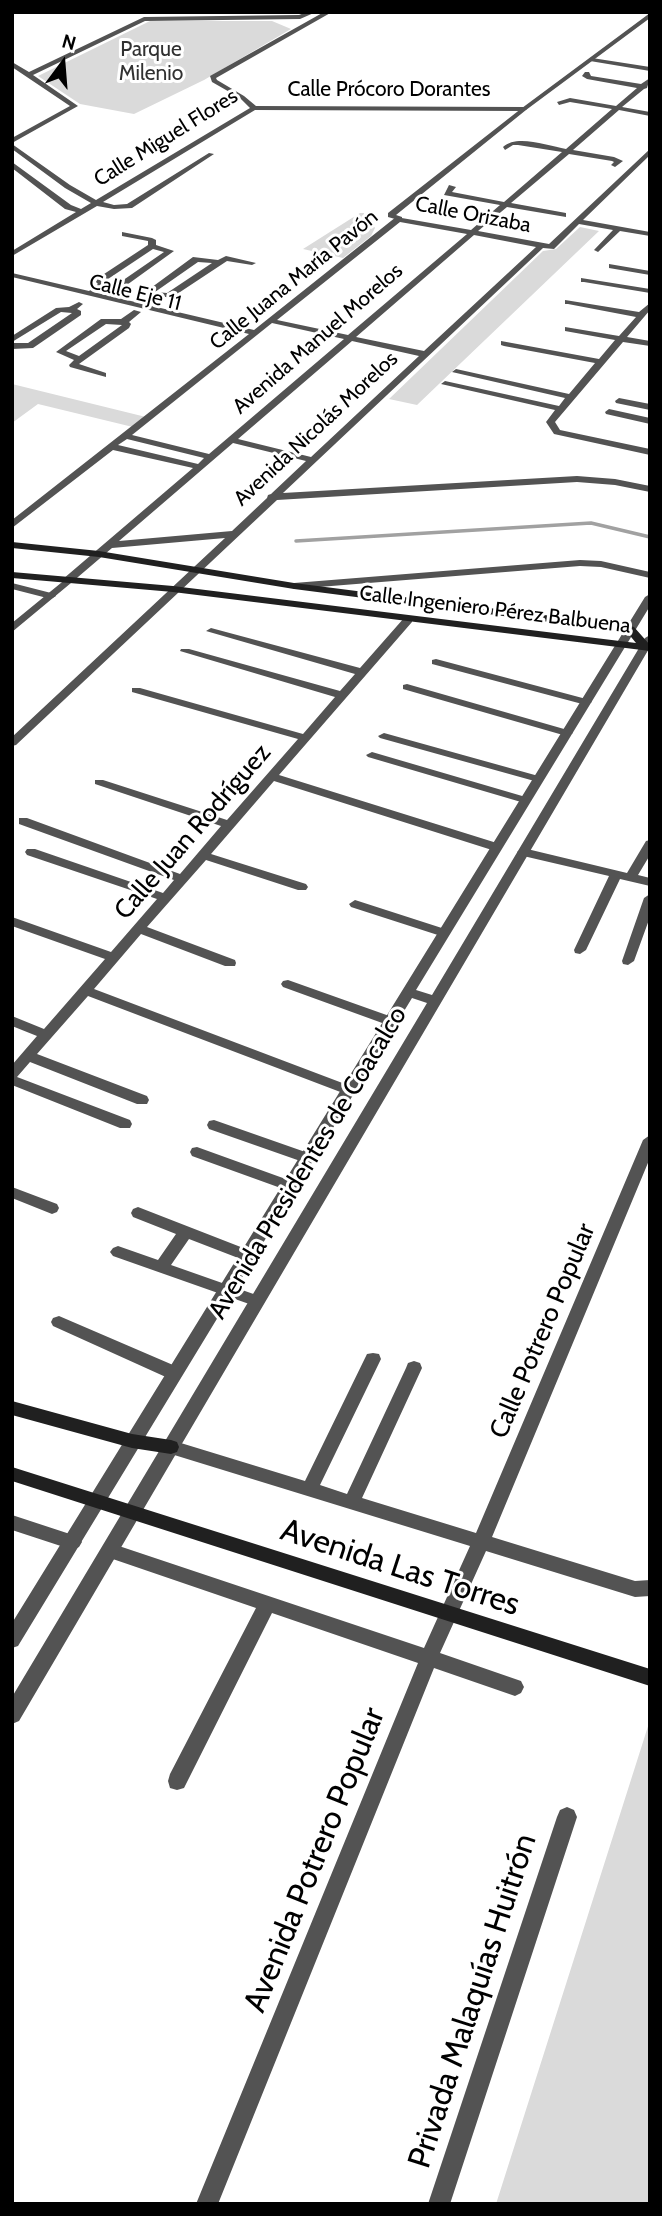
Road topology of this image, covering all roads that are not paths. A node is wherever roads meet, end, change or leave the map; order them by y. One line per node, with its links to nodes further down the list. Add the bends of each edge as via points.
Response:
1 (313, 12): 4 (street)
2 (329, 12): 7 (street, Calle Miguel Flores)
3 (650, 15): 11 (street, Calle Juana María Pavón)
4 (279, 18): 7 (street); 8 (street, via 149,18)
5 (116, 23): 6 (street)
6 (106, 28): 8 (street); 9 (street)
7 (298, 29): 20 (street, Calle Miguel Flores, via 212,78)
8 (120, 30): 13 (street)
9 (85, 38)
10 (12, 54): 13 (street)
11 (592, 60): 14 (street); 22 (street, Calle Juana María Pavón)
12 (12, 64): 15 (street)
13 (42, 68): 15 (street)
14 (650, 69)
15 (30, 74): 26 (street, via 75,107)
16 (587, 74): 18 (street)
17 (650, 80): 18 (street, Avenida Manuel Morelos)
18 (646, 87): 21 (street, Avenida Manuel Morelos)
19 (559, 103): 21 (street, via 570,100)
20 (254, 107): 22 (street, Calle Prócoro Dorantes); 23 (street, Calle Miguel Flores)
21 (617, 108): 24 (street); 28 (street, Avenida Manuel Morelos)
22 (524, 109): 25 (street, Calle Juana María Pavón)
23 (245, 113): 25 (street, Calle Prócoro Dorantes, via 486,113); 34 (street, Calle Miguel Flores)
24 (650, 114)
25 (510, 120): 38 (street, Calle Juana María Pavón, via 391,215)
26 (12, 143): 34 (street, via 82,197)
27 (506, 148): 28 (street, via 516,143)
28 (567, 151): 32 (street, via 617,159); 35 (street, Avenida Manuel Morelos)
29 (650, 152): 39 (street, Avenida Nicolás Morelos)
30 (211, 154): 34 (street, via 129,206)
31 (12, 164): 36 (street, via 68,207)
32 (615, 165)
33 (452, 187): 35 (street, via 447,193)
34 (97, 202): 36 (street, Calle Miguel Flores)
35 (505, 205): 37 (street); 41 (street, Avenida Manuel Morelos)
36 (82, 212): 47 (street, Calle Miguel Flores)
37 (563, 215)
38 (399, 219): 41 (street, Calle Orizaba); 63 (street, Calle Juana María Pavón)
39 (578, 221): 40 (street); 45 (street, Avenida Nicolás Morelos, via 552,246)
40 (619, 228): 43 (street); 46 (street)
41 (471, 232): 45 (street, Calle Orizaba); 68 (street, Avenida Manuel Morelos)
42 (125, 234): 44 (street, via 152,240)
43 (650, 234)
44 (152, 246): 55 (street, via 100,281); 55 (street, via 170,251 121,285)
45 (541, 246): 75 (street, Avenida Nicolás Morelos)
46 (598, 250)
47 (12, 254)
48 (219, 262): 49 (street, via 228,258); 57 (street, via 167,296); 57 (street, via 196,259 148,292)
49 (252, 263)
50 (612, 266): 51 (street)
51 (650, 273)
52 (12, 275): 58 (street)
53 (584, 280): 56 (street)
54 (12, 282): 58 (street, Calle Eje 11)
55 (104, 284): 58 (street)
56 (650, 291)
57 (155, 296): 62 (street)
58 (88, 297): 61 (street); 62 (street, Calle Eje 11)
59 (568, 302): 64 (street)
60 (650, 305): 64 (street)
61 (71, 309): 71 (street, via 59,310); 74 (street, via 78,313 30,346)
62 (139, 309): 66 (street); 69 (street, Calle Eje 11)
63 (281, 314): 65 (street, Calle Juana María Pavón); 68 (street)
64 (641, 315): 70 (street)
65 (272, 321): 68 (street); 69 (street, Calle Juana María Pavón)
66 (123, 322): 76 (street, via 126,327); 76 (street, via 104,321 60,352)
67 (568, 328): 70 (street)
68 (353, 334): 75 (street); 88 (street, Avenida Manuel Morelos)
69 (253, 336): 87 (street, Calle Juana María Pavón)
70 (621, 338): 73 (street); 77 (street)
71 (12, 340)
72 (504, 343): 77 (street)
73 (650, 344)
74 (12, 346)
75 (428, 351): 92 (street, Avenida Nicolás Morelos)
76 (79, 359): 79 (street, via 74,367)
77 (601, 362): 81 (street)
78 (456, 372): 81 (street)
79 (103, 374)
80 (445, 384): 84 (street)
81 (571, 397): 84 (street)
82 (619, 401): 83 (street)
83 (650, 407)
84 (561, 409): 90 (street, via 550,422 556,432)
85 (609, 412): 86 (street)
86 (650, 421)
87 (127, 436): 89 (street, Calle Juana María Pavón); 91 (street)
88 (231, 440): 91 (street, Avenida Manuel Morelos); 92 (street)
89 (113, 447): 93 (street); 96 (street, Calle Juana María Pavón)
90 (650, 453)
91 (211, 457): 93 (street, Avenida Manuel Morelos)
92 (312, 460): 95 (street, Avenida Nicolás Morelos)
93 (200, 467): 99 (street, Avenida Manuel Morelos)
94 (650, 489): 95 (street, via 577,478)
95 (271, 498): 97 (street, Avenida Nicolás Morelos)
96 (12, 525)
97 (232, 534): 99 (street); 101 (street, Avenida Nicolás Morelos)
98 (12, 545): 100 (main road, Calle Ingeniero Pérez Balbuena)
99 (110, 545): 100 (street, Avenida Manuel Morelos)
100 (99, 554): 101 (main road, Calle Ingeniero Pérez Balbuena); 104 (street, Avenida Manuel Morelos)
101 (195, 568): 106 (main road, Calle Ingeniero Pérez Balbuena); 107 (street, Avenida Nicolás Morelos)
102 (12, 575): 104 (main road)
103 (650, 575): 106 (street, via 580,563)
104 (67, 581): 107 (main road); 108 (street, Avenida Manuel Morelos)
105 (12, 586): 108 (street)
106 (294, 586): 107 (main road); 112 (main road, Calle Ingeniero Pérez Balbuena)
107 (173, 589): 110 (main road, Calle Ingeniero Pérez Balbuena); 124 (street, Avenida Nicolás Morelos)
108 (51, 596): 111 (street, Avenida Manuel Morelos)
109 (650, 597): 112 (street, Avenida Presidentes de Coacalco)
110 (408, 620): 115 (main road, Calle Ingeniero Pérez Balbuena); 118 (street, Calle Juan Rodríguez)
111 (12, 629)
112 (630, 629): 114 (main road, Calle Ingeniero Pérez Balbuena); 115 (street, Avenida Presidentes de Coacalco)
113 (211, 631): 118 (street)
114 (648, 644): 115 (main road, Calle Ingeniero Pérez Balbuena); 131 (street, Avenida Presidentes de Coacalco)
115 (620, 645): 122 (street, Avenida Presidentes de Coacalco)
116 (185, 651): 121 (street)
117 (436, 662): 122 (street)
118 (362, 672): 121 (street, Calle Juan Rodríguez)
119 (407, 687): 125 (street)
120 (136, 690): 127 (street)
121 (342, 695): 127 (street, Calle Juan Rodríguez)
122 (586, 702): 125 (street, Avenida Presidentes de Coacalco)
123 (12, 726): 124 (street)
124 (25, 730): 128 (street, Avenida Nicolás Morelos)
125 (566, 733): 130 (street, Avenida Presidentes de Coacalco)
126 (384, 736): 133 (street)
127 (305, 738): 132 (street, Calle Juan Rodríguez)
128 (12, 743)
129 (372, 755): 135 (street)
130 (548, 762): 131 (street); 133 (street, Avenida Presidentes de Coacalco)
131 (573, 768): 141 (street, Avenida Presidentes de Coacalco)
132 (272, 777): 137 (street, Calle Juan Rodríguez); 139 (street)
133 (538, 779): 135 (street, Avenida Presidentes de Coacalco)
134 (99, 782): 137 (street)
135 (525, 800): 139 (street, Avenida Presidentes de Coacalco)
136 (23, 821): 145 (street)
137 (229, 825): 142 (street, Calle Juan Rodríguez)
138 (650, 844): 144 (street)
139 (496, 847): 153 (street, Avenida Presidentes de Coacalco)
140 (31, 852): 148 (street)
141 (523, 852): 143 (street); 161 (street, Avenida Presidentes de Coacalco)
142 (203, 855): 145 (street, Calle Juan Rodríguez); 147 (street)
143 (617, 874): 144 (street); 154 (street)
144 (631, 877): 146 (street)
145 (183, 879): 148 (street, Calle Juan Rodríguez)
146 (650, 882)
147 (302, 887)
148 (166, 898): 152 (street, Calle Juan Rodríguez)
149 (650, 898): 156 (street)
150 (355, 904): 153 (street)
151 (12, 921): 155 (street)
152 (139, 929): 155 (street, Calle Juan Rodríguez); 157 (street)
153 (444, 933): 160 (street, Avenida Presidentes de Coacalco)
154 (580, 950)
155 (114, 958): 159 (street, Calle Juan Rodríguez)
156 (628, 961)
157 (230, 963)
158 (288, 984): 163 (street)
159 (85, 990): 164 (street, Calle Juan Rodríguez); 167 (street)
160 (408, 992): 161 (street); 163 (street, Avenida Presidentes de Coacalco)
161 (435, 1001): 183 (street, Avenida Presidentes de Coacalco)
162 (12, 1021): 164 (street)
163 (390, 1021): 167 (street, Avenida Presidentes de Coacalco)
164 (47, 1034): 165 (street, Calle Juan Rodríguez)
165 (18, 1064): 168 (street)
166 (12, 1080): 169 (street)
167 (348, 1090): 173 (street, Avenida Presidentes de Coacalco)
168 (142, 1100)
169 (125, 1124)
170 (214, 1125): 173 (street)
171 (650, 1140): 197 (street, Calle Potrero Popular)
172 (197, 1152): 174 (street)
173 (306, 1158): 174 (street, Avenida Presidentes de Coacalco)
174 (289, 1186): 180 (street, Avenida Presidentes de Coacalco)
175 (12, 1192): 176 (street)
176 (52, 1208)
177 (138, 1213): 178 (street)
178 (186, 1231): 180 (street); 181 (street)
179 (118, 1252): 181 (street)
180 (246, 1255): 182 (street, Avenida Presidentes de Coacalco)
181 (161, 1268): 182 (street)
182 (225, 1290): 183 (street); 187 (street, Avenida Presidentes de Coacalco)
183 (257, 1301): 190 (street, Avenida Presidentes de Coacalco)
184 (59, 1322): 187 (street)
185 (373, 1359): 192 (street)
186 (414, 1368): 194 (street)
187 (174, 1373): 189 (street, Avenida Presidentes de Coacalco)
188 (12, 1408): 189 (main road)
189 (132, 1441): 190 (main road); 193 (street, Avenida Presidentes de Coacalco)
190 (171, 1447): 192 (street); 195 (street, Avenida Presidentes de Coacalco)
191 (12, 1474): 193 (main road, Avenida Las Torres)
192 (309, 1490): 194 (street)
193 (96, 1502): 195 (main road, Avenida Las Torres); 198 (street, Avenida Presidentes de Coacalco)
194 (352, 1502): 197 (street)
195 (132, 1514): 199 (street, Avenida Presidentes de Coacalco); 202 (main road, Avenida Las Torres)
196 (12, 1522): 198 (street)
197 (482, 1540): 200 (street, via 635,1589); 202 (street, Avenida Potrero Popular)
198 (73, 1542): 203 (street, Avenida Presidentes de Coacalco)
199 (110, 1551): 201 (street); 207 (street, Avenida Presidentes de Coacalco)
200 (650, 1588)
201 (267, 1605): 204 (street); 208 (street)
202 (447, 1614): 204 (street, Avenida Potrero Popular); 205 (main road, Avenida Las Torres)
203 (15, 1631)
204 (429, 1660): 206 (street); 210 (street, Avenida Potrero Popular)
205 (650, 1678)
206 (514, 1687)
207 (12, 1715)
208 (177, 1782)
209 (567, 1817): 211 (street, Privada Malaquías Huitrón)
210 (207, 2204)
211 (439, 2204)

